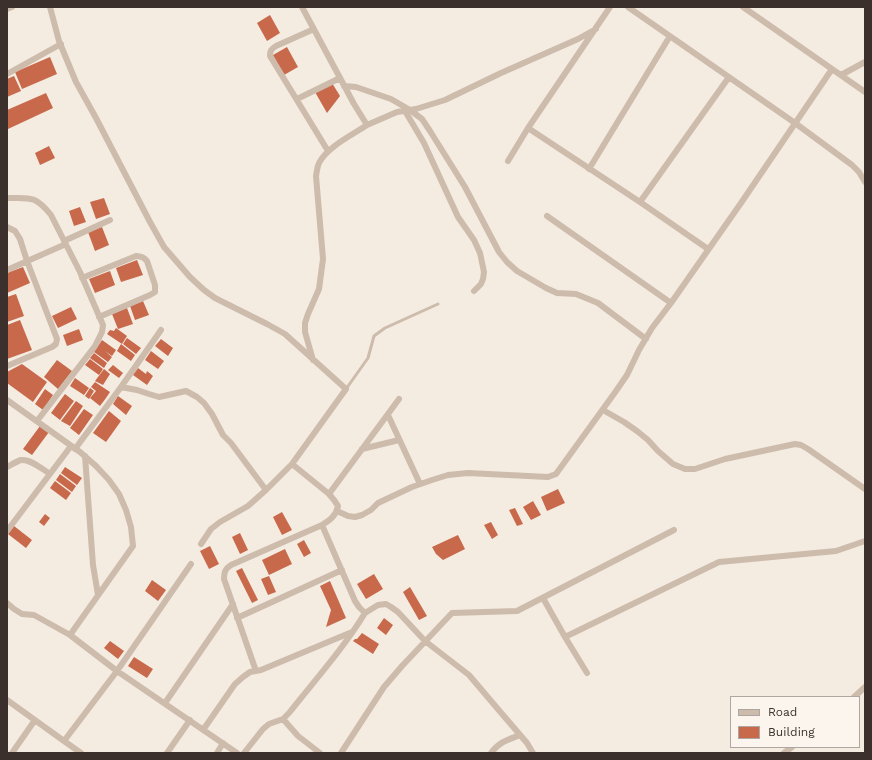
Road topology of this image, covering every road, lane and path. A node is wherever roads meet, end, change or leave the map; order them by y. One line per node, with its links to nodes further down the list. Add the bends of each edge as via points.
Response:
1 (12, 7): 7 (street)
2 (50, 7): 11 (street)
3 (302, 7): 8 (street)
4 (610, 7): 9 (street)
5 (628, 7): 10 (street)
6 (743, 7): 13 (street)
7 (7, 9)
8 (314, 29): 17 (street); 20 (street, via 272,48 270,52)
9 (596, 29): 21 (street, via 445,100); 24 (street)
10 (670, 36): 16 (street); 27 (street)
11 (61, 44): 14 (street); 45 (street, via 76,82 164,247 204,290 285,334)
12 (865, 62): 15 (street)
13 (832, 69): 15 (street); 22 (street)
14 (7, 74)
15 (841, 75): 19 (street)
16 (729, 77): 22 (street); 30 (street)
17 (340, 78): 18 (street); 20 (street)
18 (344, 86): 21 (street, via 378,93 391,98); 23 (street)
19 (865, 92)
20 (297, 99): 25 (street)
21 (408, 110): 23 (street); 39 (street, via 458,217 480,253 483,279); 44 (street, via 422,119 430,131 507,262 533,281 557,293 576,294 598,302)
22 (795, 123): 28 (street, via 852,165); 35 (street)
23 (366, 125): 25 (street)
24 (528, 128): 26 (street); 27 (street)
25 (328, 151): 45 (street, via 318,165 316,176 323,259 320,289 305,323)
26 (508, 161)
27 (588, 169): 30 (street)
28 (865, 182)
29 (7, 198): 34 (street, via 26,197 38,201 51,215)
30 (640, 202): 35 (street)
31 (547, 216): 40 (street)
32 (110, 220): 34 (street)
33 (7, 228): 36 (street, via 16,231)
34 (65, 243): 36 (street); 38 (street)
35 (708, 249): 40 (street)
36 (26, 262): 37 (street); 46 (street, via 57,339 52,347)
37 (7, 270)
38 (82, 278): 42 (street); 42 (street, via 136,256 147,261 155,292)
39 (474, 291)
40 (671, 303): 44 (street)
41 (438, 304): 48 (lane, via 385,328 374,336 368,358)
42 (99, 317): 53 (street, via 103,325 99,340)
43 (161, 330): 47 (street)
44 (646, 339): 51 (street, via 627,375)
45 (313, 360): 48 (street)
46 (7, 366)
47 (121, 387): 55 (street); 63 (street, via 159,396 186,391 197,396 212,414 223,435)
48 (346, 389): 58 (street)
49 (399, 399): 52 (street)
50 (7, 400): 53 (street)
51 (602, 410): 61 (street, via 553,476 468,473 448,475); 62 (street, via 637,430 673,464 685,469 695,469 725,459 795,444 808,449)
52 (388, 415): 54 (street); 56 (street)
53 (37, 421): 55 (street)
54 (400, 440): 56 (street); 61 (street)
55 (73, 447): 57 (street); 60 (street)
56 (362, 449): 64 (street)
57 (85, 456): 75 (street, via 93,565); 75 (street, via 119,494 131,527 133,546)
58 (292, 464): 63 (street); 64 (street)
59 (7, 467): 60 (street, via 21,460 34,463)
60 (50, 474): 66 (street)
61 (420, 484): 65 (street, via 378,503 371,510 356,517)
62 (865, 489)
63 (266, 490): 72 (street, via 248,506 211,529)
64 (329, 494): 65 (street, via 338,506)
65 (337, 511): 68 (street)
66 (14, 521): 67 (street); 70 (street)
67 (7, 523)
68 (322, 525): 74 (street); 78 (street, via 226,568 224,579)
69 (674, 530): 76 (street)
70 (7, 531)
71 (865, 541): 83 (street, via 836,551 719,562)
72 (201, 544)
73 (191, 564): 85 (street)
74 (342, 570): 79 (street, via 359,607); 80 (street)
75 (98, 595): 82 (street)
76 (543, 598): 83 (street); 84 (street, via 517,611 452,612)
77 (7, 603): 82 (street, via 22,614 34,615)
78 (232, 604): 80 (street); 91 (street)
79 (365, 613): 81 (street); 84 (street, via 378,605 391,606)
80 (237, 618): 86 (street)
81 (354, 632): 86 (street); 94 (street)
82 (70, 635): 85 (street)
83 (565, 637): 87 (street)
84 (426, 641): 96 (street, via 469,675); 106 (street, via 384,687)
85 (117, 671): 91 (street); 97 (street)
86 (256, 671): 95 (street, via 250,672 235,684)
87 (587, 673)
88 (865, 687): 89 (street)
89 (855, 696)
90 (7, 700): 92 (street)
91 (165, 703): 93 (street)
92 (35, 720): 97 (street); 99 (street)
93 (190, 720): 95 (street); 101 (street)
94 (283, 720): 104 (street, via 269,724 263,729); 105 (street)
95 (203, 730): 98 (street)
96 (520, 735): 107 (street, via 501,742); 108 (street)
97 (64, 741): 100 (street)
98 (223, 743): 102 (street); 103 (street)
99 (12, 753)
100 (82, 753)
101 (167, 753)
102 (217, 753)
103 (237, 753)
104 (244, 753)
105 (320, 753)
106 (341, 753)
107 (491, 753)
108 (533, 753)

